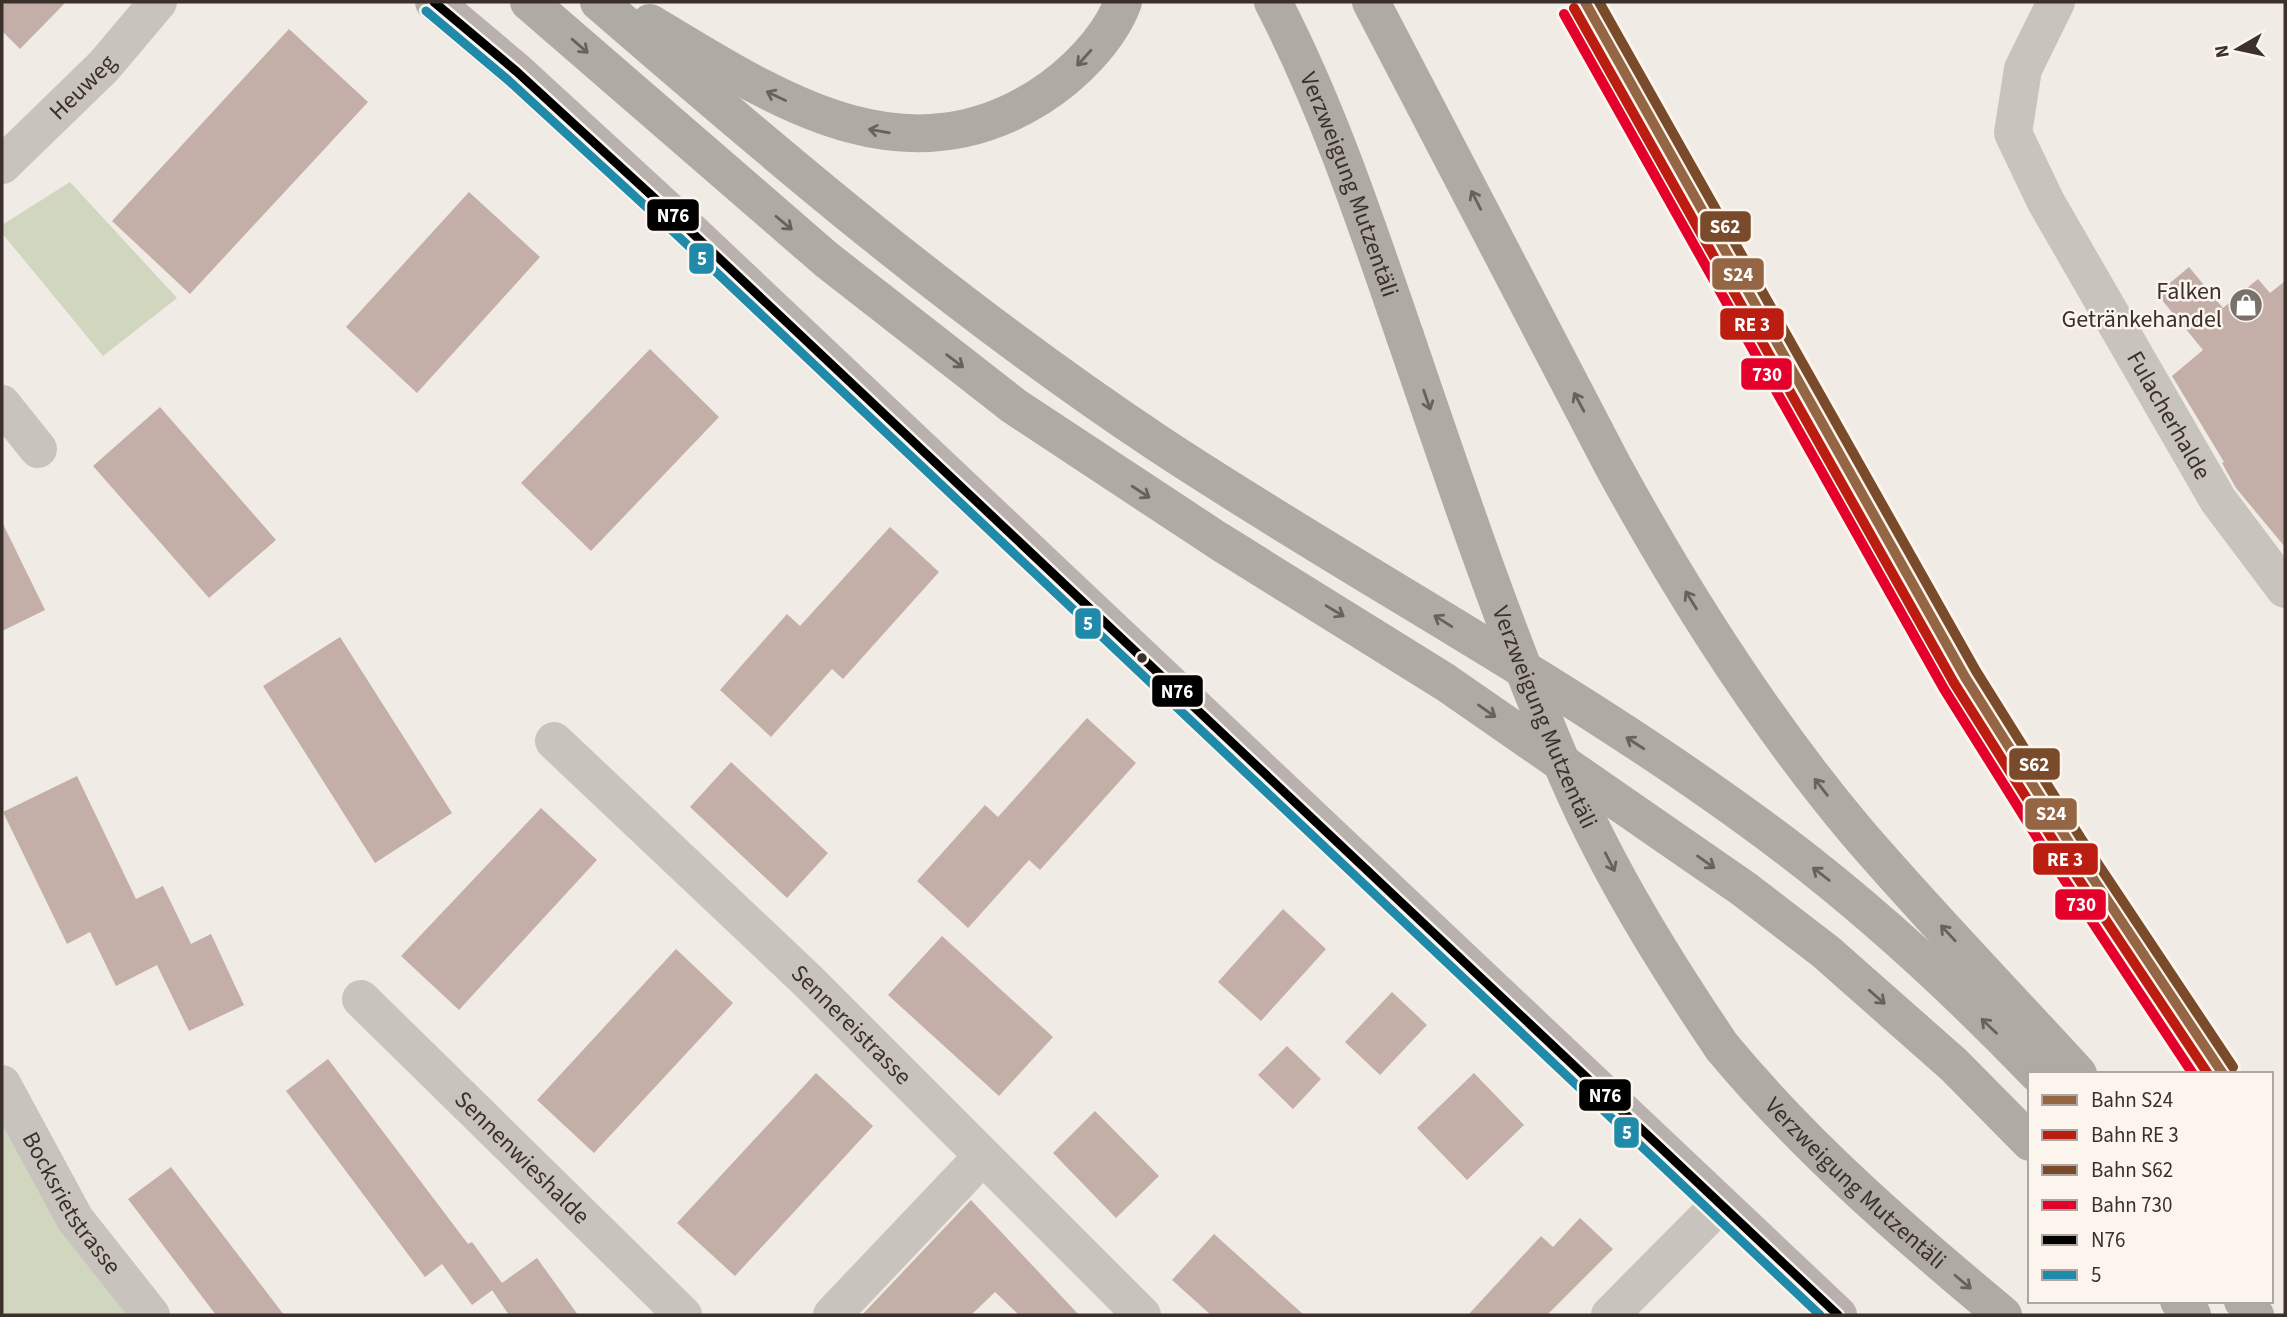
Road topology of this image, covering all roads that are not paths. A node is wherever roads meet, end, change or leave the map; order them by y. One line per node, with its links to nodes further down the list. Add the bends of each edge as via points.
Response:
1 (158, 2): 10 (street, Heuweg, via 104,66)
2 (434, 2): 21 (main road, via 687,228)
3 (529, 2): 19 (highway, one-way to 19, via 827,260 1014,406 1217,540 1446,682 1744,889 1826,952 1954,1065)
4 (599, 2): 16 (highway, one-way to 4, via 1875,917 1782,843 1677,770 1180,457 1055,373 856,222)
5 (614, 2): 6 (highway, one-way to 5, via 1109,28 1071,72 1029,103 985,122 911,135 835,121 800,107)
6 (1123, 2)
7 (1273, 2): 28 (highway, Verzweigung Mutzentäli, one-way to 28, bridge, via 1331,131 1505,620 1569,781 1657,950 1722,1046 1768,1102 1896,1226)
8 (1371, 2): 17 (highway, one-way to 8, via 1856,831 1733,665 1650,534)
9 (2056, 2): 13 (street, Fulacherhalde, via 2022,69 2012,132 2046,202 2218,500)
10 (2, 165)
11 (2, 404): 12 (street)
12 (38, 449)
13 (2285, 589)
14 (554, 741): 20 (street, Sennereistrasse, via 807,980)
15 (361, 999): 23 (street, Sennenwieshalde)
16 (2036, 1072)
17 (2076, 1072)
18 (3, 1089): 22 (street, Bocksrietstrasse, via 75,1219)
19 (2028, 1140)
20 (982, 1157): 24 (street); 25 (street, Sennereistrasse)
21 (1720, 1203): 26 (street); 27 (main road)
22 (151, 1315)
23 (683, 1315)
24 (832, 1315)
25 (1142, 1315)
26 (1610, 1315)
27 (1838, 1315)
28 (2003, 1315)

